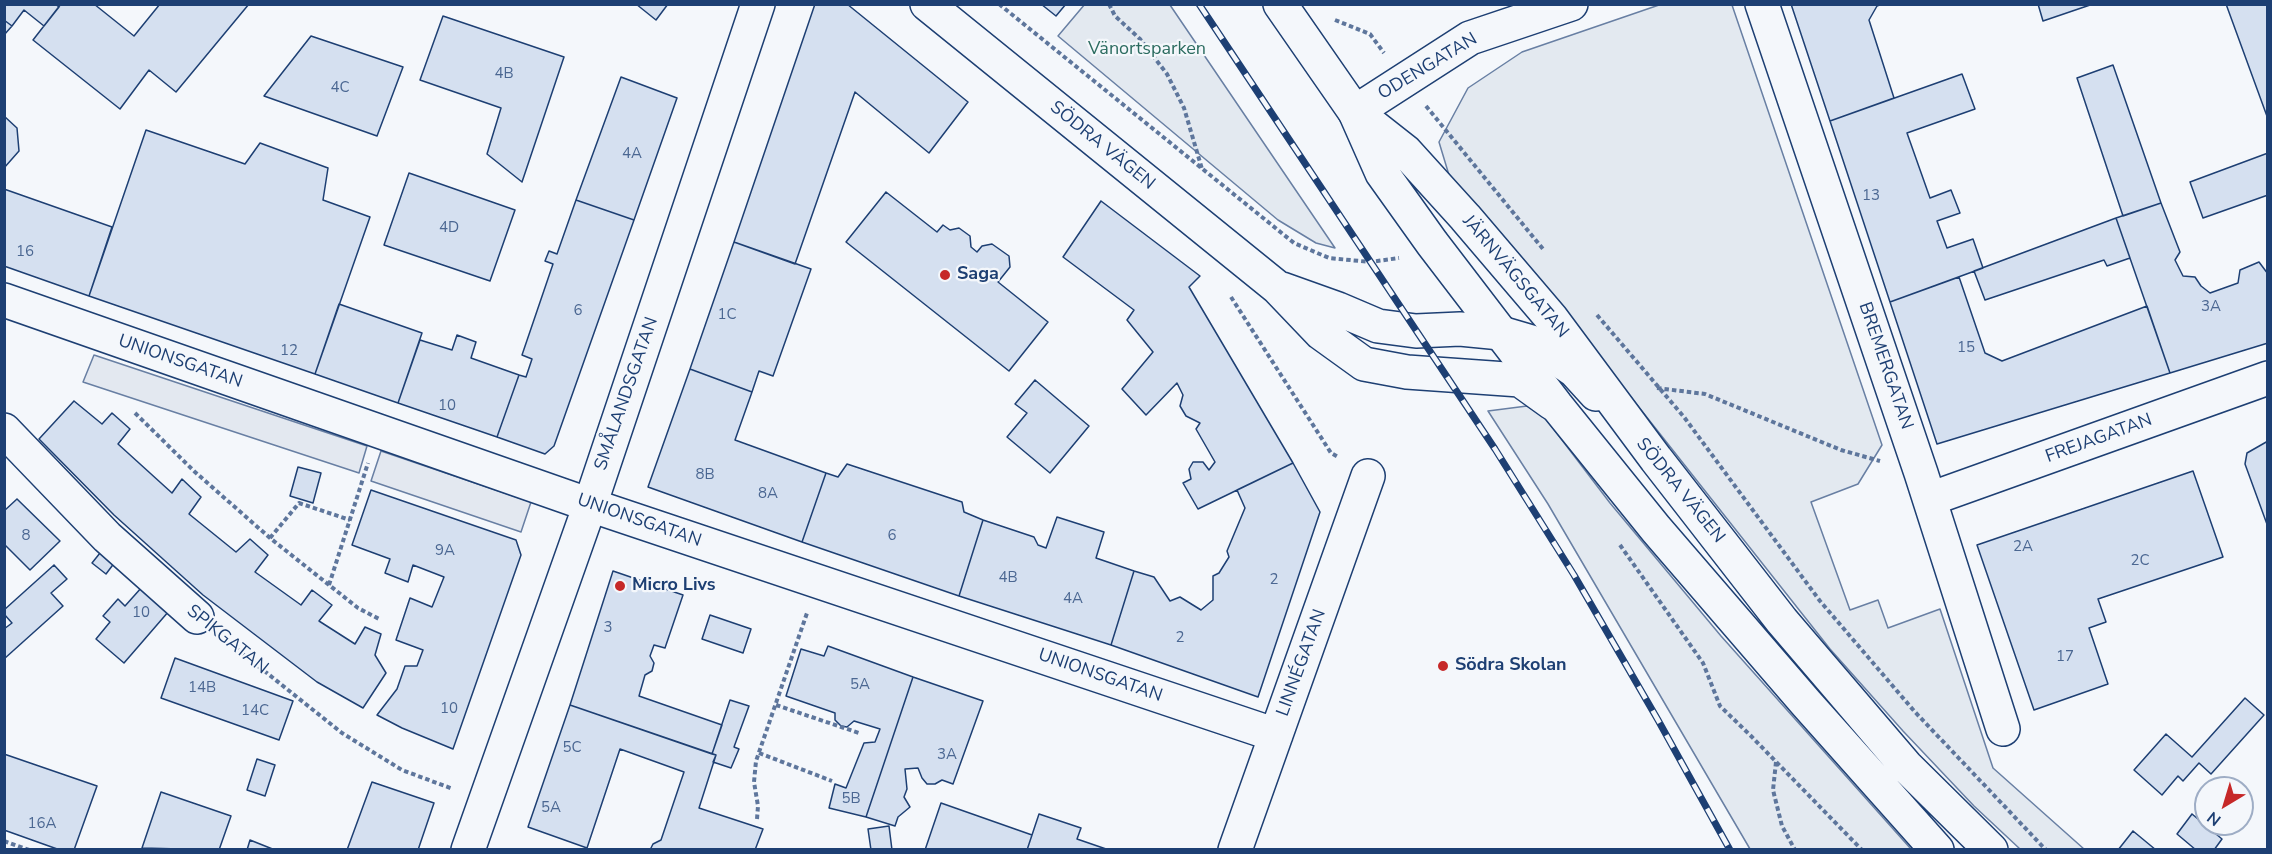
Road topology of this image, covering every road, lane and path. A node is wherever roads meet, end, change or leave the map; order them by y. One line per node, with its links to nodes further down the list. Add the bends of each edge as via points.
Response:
1 (758, 4): 29 (street, SMÅLANDSGATAN)
2 (927, 4): 16 (street, SÖDRA VÄGEN)
3 (999, 4): 12 (path)
4 (1109, 4): 12 (path, via 1115,16 1140,39 1167,74 1184,108)
5 (1280, 4): 10 (street, JÄRNVÄGSGATAN)
6 (1571, 4): 10 (street, ODENGATAN, via 1470,38)
7 (1762, 4): 28 (street, BREMERGATAN)
8 (1329, 15): 9 (path)
9 (1371, 34)
10 (1355, 112): 19 (street, JÄRNVÄGSGATAN, via 1382,173); 26 (street, JÄRNVÄGSGATAN, via 1406,152 1465,217 1552,319)
11 (1439, 120): 14 (path)
12 (1203, 169): 13 (path, via 1294,243 1329,258 1370,262)
13 (1410, 256)
14 (1550, 258)
15 (1225, 288): 27 (path, via 1331,453)
16 (1278, 288): 19 (street, SÖDRA VÄGEN, via 1378,326); 22 (street, SÖDRA VÄGEN, via 1320,333 1364,364 1407,372 1520,380)
17 (4, 300): 25 (street, UNIONSGATAN)
18 (1595, 313): 21 (path)
19 (1501, 333): 22 (street, JÄRNVÄGSGATAN); 26 (street, SÖDRA VÄGEN, via 1535,343 1575,371)
20 (2268, 378): 28 (street, FREJAGATAN)
21 (1657, 388): 28 (path, via 1705,394); 54 (path, via 1684,417 1820,601 1915,712)
22 (1556, 405): 52 (street, SÖDRA VÄGEN, via 1806,703)
23 (135, 413): 32 (path)
24 (4, 430): 35 (street, SPIKGATAN, via 107,537)
25 (378, 431): 29 (street, UNIONSGATAN); 30 (path)
26 (1656, 459): 53 (street, SÖDRA VÄGEN, via 1782,621 1906,766)
27 (1368, 476): 40 (street, LINNÉGATAN)
28 (1925, 486): 38 (street, BREMERGATAN)
29 (590, 505): 33 (street, UNIONSGATAN); 44 (street, SMÅLANDSGATAN)
30 (350, 520): 32 (path, via 299,503); 34 (path)
31 (1615, 537): 42 (path, via 1703,663 1720,706)
32 (270, 538): 34 (path)
33 (818, 582): 37 (path); 40 (street, UNIONSGATAN)
34 (329, 585): 36 (path)
35 (197, 617): 44 (path, SPIKGATAN, via 352,739 402,770)
36 (381, 620)
37 (776, 705): 39 (path); 41 (path)
38 (2002, 729)
39 (859, 733)
40 (1276, 735): 49 (street, LINNÉGATAN)
41 (759, 753): 43 (path); 45 (path, via 754,771)
42 (1776, 761): 50 (path, via 1773,790 1782,826); 51 (path)
43 (832, 781)
44 (485, 800): 48 (street, SMÅLANDSGATAN)
45 (757, 819)
46 (4, 841): 47 (path)
47 (29, 849)
48 (468, 849)
49 (1235, 849)
50 (1795, 849)
51 (1862, 849)
52 (1936, 849)
53 (1991, 849)
54 (2046, 849)

